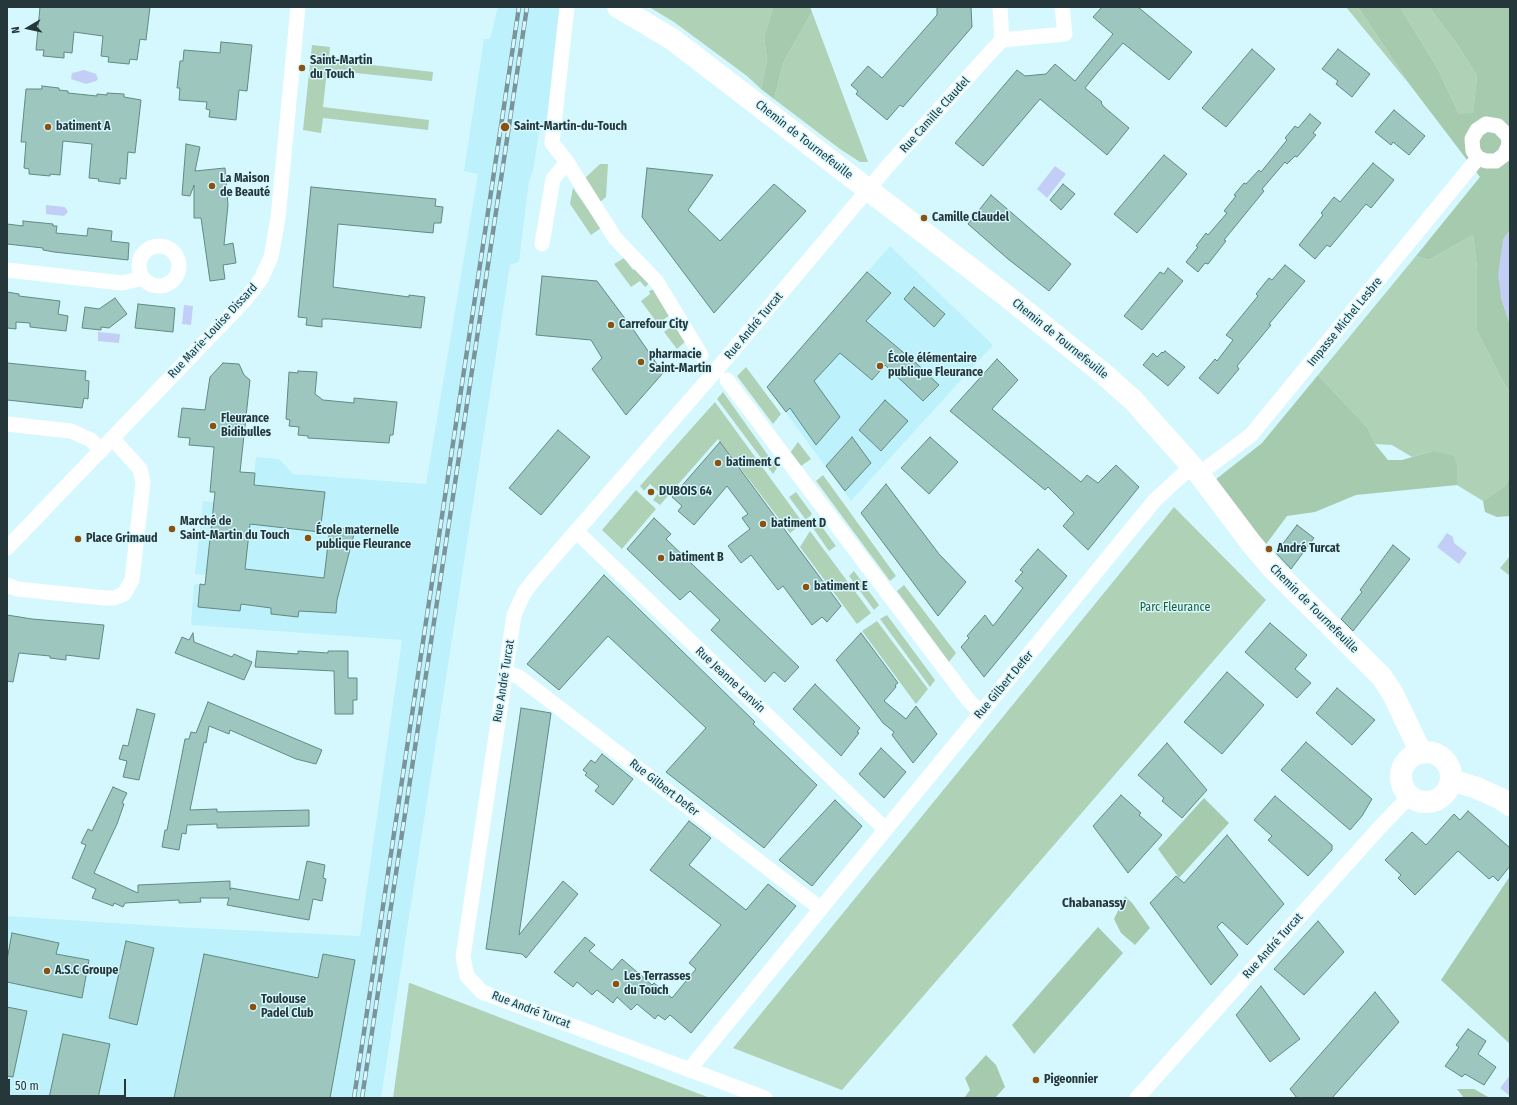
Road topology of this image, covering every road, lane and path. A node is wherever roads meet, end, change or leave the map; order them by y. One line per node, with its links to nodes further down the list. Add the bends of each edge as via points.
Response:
1 (298, 7): 16 (street, Rue Marie-Louise Dissard, via 278,218 271,257 261,279 244,300)
2 (567, 7): 8 (street, via 552,143)
3 (618, 7): 9 (street, Chemin de Tournefeuille, via 672,39)
4 (1000, 7): 6 (street)
5 (1062, 7): 6 (street, via 1065,34)
6 (1002, 40): 9 (street, Rue Camille Claudel)
7 (1478, 158): 18 (street, Impasse Michel Lesbre, via 1251,435)
8 (567, 162): 10 (street, via 553,180); 13 (street, via 615,238 657,282)
9 (869, 190): 18 (street, Chemin de Tournefeuille, via 1105,375 1134,401); 19 (street, Rue André Turcat)
10 (542, 244)
11 (7, 270): 12 (street, via 122,283)
12 (143, 278)
13 (701, 355)
14 (727, 380): 23 (street, via 969,701)
15 (7, 424): 17 (street, via 71,431 91,440)
16 (113, 439): 17 (street, Rue Marie-Louise Dissard); 21 (street, via 140,469 143,482 132,580 124,594 104,598 18,589)
17 (101, 451): 20 (street, Rue Marie-Louise Dissard)
18 (1195, 470): 23 (street, Rue Gilbert Defer, via 1155,500); 24 (street, Chemin de Tournefeuille, via 1272,568 1382,677 1394,696)
19 (576, 531): 22 (street, Rue André Turcat, via 533,581 518,604 514,615); 28 (street, Rue Jeanne Lanvin)
20 (7, 548)
21 (7, 585)
22 (506, 672): 29 (street, Rue Gilbert Defer, via 519,677); 30 (street, Rue André Turcat, via 463,957 467,976 482,992)
23 (981, 713): 28 (street, Rue Gilbert Defer)
24 (1421, 753): 25 (street, via 1442,759 1447,765); 26 (street, via 1408,761 1403,768 1402,783)
25 (1451, 780): 26 (street, via 1444,794 1431,802 1416,800); 27 (street, via 1477,788)
26 (1410, 796): 32 (street, Rue André Turcat)
27 (1510, 806)
28 (885, 829): 29 (street, Rue Gilbert Defer)
29 (820, 909): 30 (street, Rue Gilbert Defer)
30 (689, 1070): 31 (street, Rue André Turcat)
31 (765, 1098)
32 (1138, 1098)

